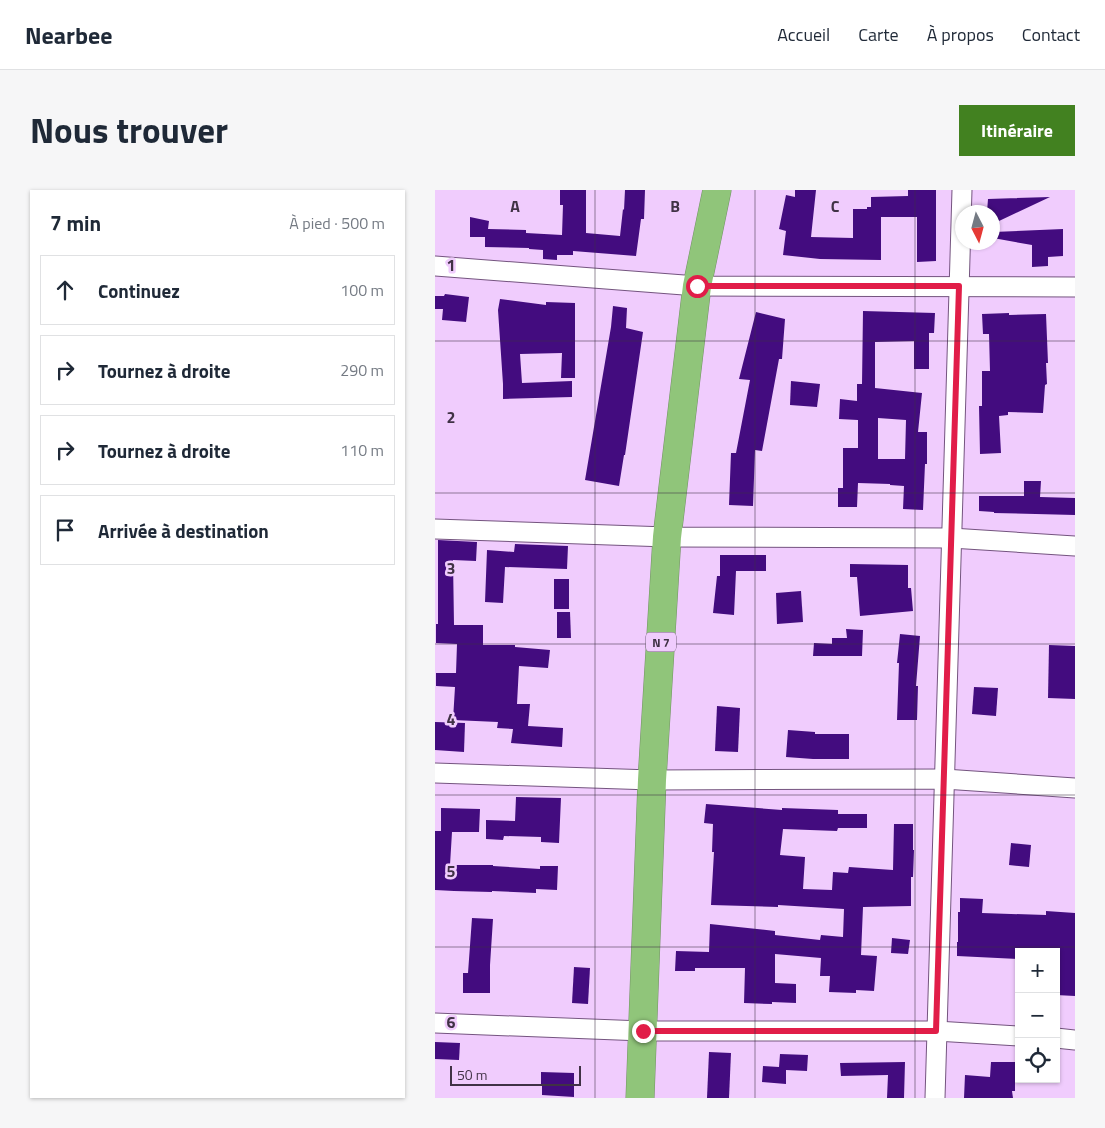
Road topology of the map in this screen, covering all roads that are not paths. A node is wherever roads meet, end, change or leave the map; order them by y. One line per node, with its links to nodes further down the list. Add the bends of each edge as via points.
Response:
1 (717, 190): 4 (highway, N 7)
2 (962, 190): 5 (street)
3 (435, 266): 4 (street)
4 (697, 286): 5 (street); 8 (highway, N 7)
5 (959, 286): 6 (street); 9 (street)
6 (1075, 286)
7 (435, 529): 8 (street)
8 (667, 537): 9 (street); 13 (highway, N 7)
9 (951, 538): 10 (street); 12 (street)
10 (1075, 546)
11 (435, 773): 13 (street)
12 (944, 779): 13 (street); 14 (street); 17 (street)
13 (652, 780): 16 (highway, N 7)
14 (1075, 788)
15 (435, 1023): 16 (street)
16 (643, 1031): 17 (street); 21 (highway, N 7)
17 (936, 1031): 18 (street); 22 (street)
18 (1015, 1036)
19 (1060, 1038): 20 (street)
20 (1075, 1040)
21 (640, 1098)
22 (935, 1098)

